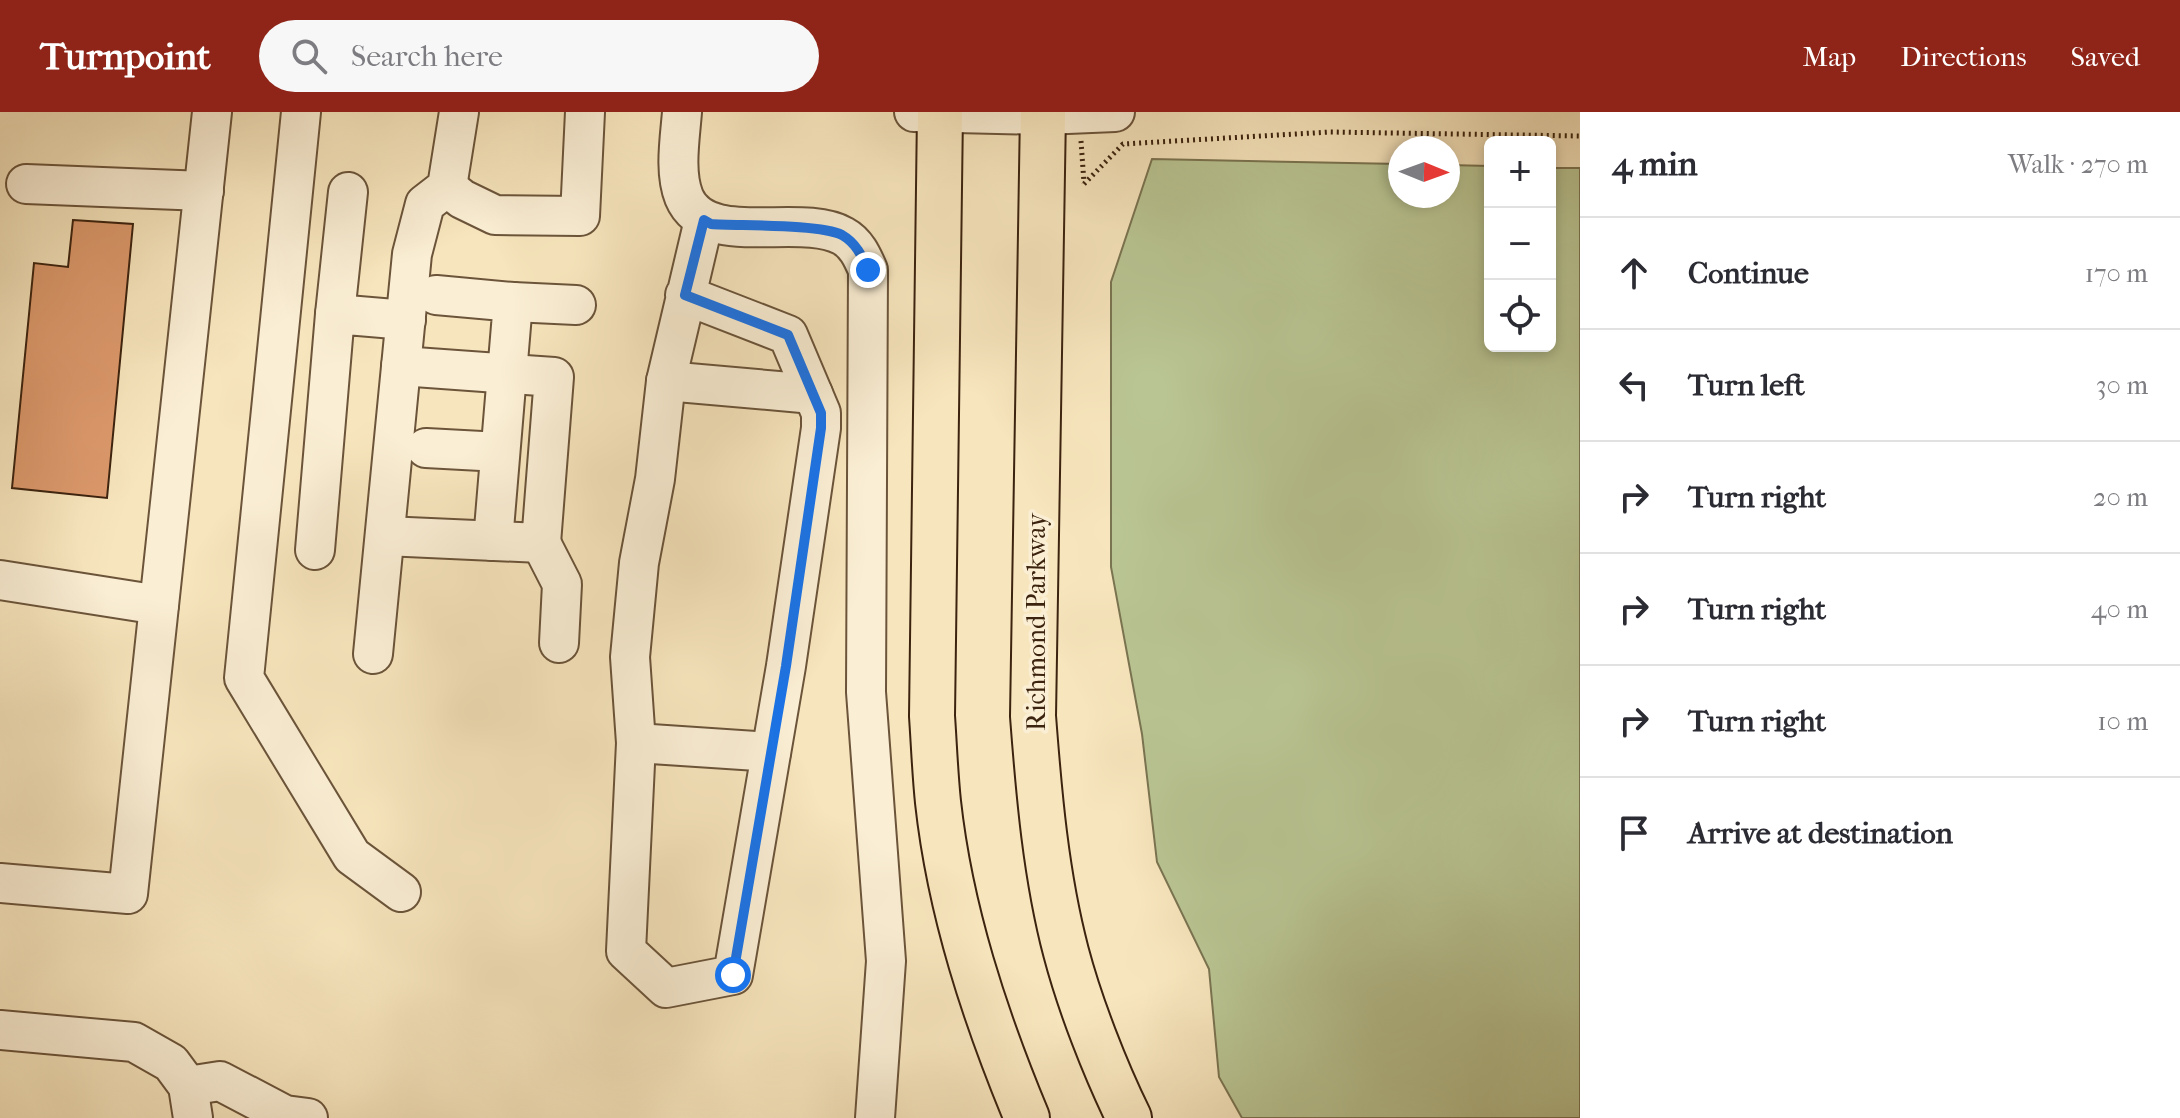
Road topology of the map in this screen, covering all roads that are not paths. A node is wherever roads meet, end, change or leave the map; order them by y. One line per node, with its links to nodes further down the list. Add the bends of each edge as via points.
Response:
1 (212, 112): 11 (street)
2 (301, 112): 37 (street, via 244,678 352,856)
3 (459, 112): 10 (street)
4 (585, 112): 10 (street, via 580,216 495,215)
5 (682, 112): 13 (street, via 679,168 684,196)
6 (931, 112): 8 (street); 43 (highway, via 932,716 938,803 972,966)
7 (1115, 112): 8 (street)
8 (1056, 118): 44 (highway, Richmond Parkway, via 1033,716 1039,797 1066,953)
9 (26, 184): 11 (street)
10 (447, 187): 19 (street, via 425,204 412,254)
11 (204, 191): 31 (street)
12 (348, 192): 18 (street)
13 (704, 220): 15 (street); 42 (street, via 842,235 857,248 868,270 866,692 886,961)
14 (436, 295): 16 (street)
15 (685, 295): 22 (street); 23 (street, via 788,335)
16 (513, 302): 17 (street); 21 (street)
17 (576, 305)
18 (335, 314): 19 (street); 29 (street)
19 (406, 320): 20 (street)
20 (401, 366): 21 (street); 26 (street)
21 (506, 373): 25 (street); 28 (street, via 554,377)
22 (666, 381): 23 (street); 34 (street, via 630,657)
23 (813, 394): 35 (street, via 821,428)
24 (426, 448): 25 (street)
25 (500, 452): 27 (street)
26 (385, 536): 27 (street); 33 (street)
27 (493, 541): 28 (street)
28 (541, 543): 32 (street, via 562,584)
29 (315, 550)
30 (0, 580): 31 (street)
31 (159, 605): 36 (street, via 128,894)
32 (559, 643)
33 (373, 654)
34 (636, 743): 35 (street); 35 (street, via 626,951 666,988 733,975)
35 (771, 752)
36 (0, 883)
37 (401, 892)
38 (0, 1030): 39 (street, via 134,1042 171,1063)
39 (200, 1095): 40 (street); 41 (street)
40 (230, 1118)
41 (308, 1118)
42 (875, 1118)
43 (1027, 1118)
44 (1129, 1118)

